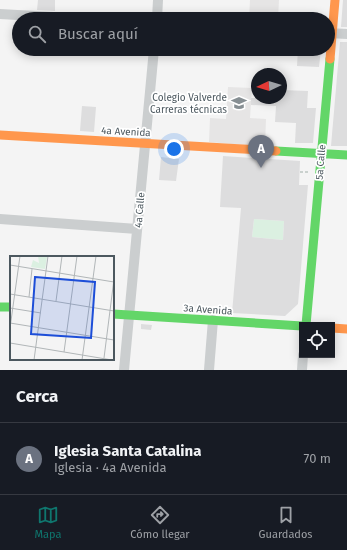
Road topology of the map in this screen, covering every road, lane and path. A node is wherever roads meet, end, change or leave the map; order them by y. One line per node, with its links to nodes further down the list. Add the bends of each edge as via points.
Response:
1 (158, 0): 3 (street)
2 (335, 0): 4 (street, 5a Calle)
3 (157, 12)
4 (333, 12)
5 (0, 14): 6 (street)
6 (12, 15)
7 (335, 33): 8 (street)
8 (347, 34)
9 (153, 56): 12 (street, 4a Calle)
10 (328, 56): 13 (street, 5a Calle)
11 (0, 135): 12 (street, 4a Avenida)
12 (145, 144): 13 (street, 4a Avenida); 18 (street, 4a Calle)
13 (321, 153): 14 (street, 4a Avenida); 24 (street, 5a Calle)
14 (347, 155)
15 (300, 172): 16 (path)
16 (311, 172)
17 (0, 219): 18 (street)
18 (137, 229): 22 (street, 4a Calle)
19 (0, 307): 20 (street)
20 (10, 308)
21 (114, 314): 22 (street, 3a Avenida)
22 (130, 315): 23 (street, 3a Avenida); 29 (street, 4a Calle)
23 (213, 320): 25 (street, 3a Avenida); 30 (street)
24 (306, 322)
25 (299, 326)
26 (335, 328): 27 (street)
27 (347, 330)
28 (303, 358): 31 (street)
29 (124, 370)
30 (209, 370)
31 (302, 370)

